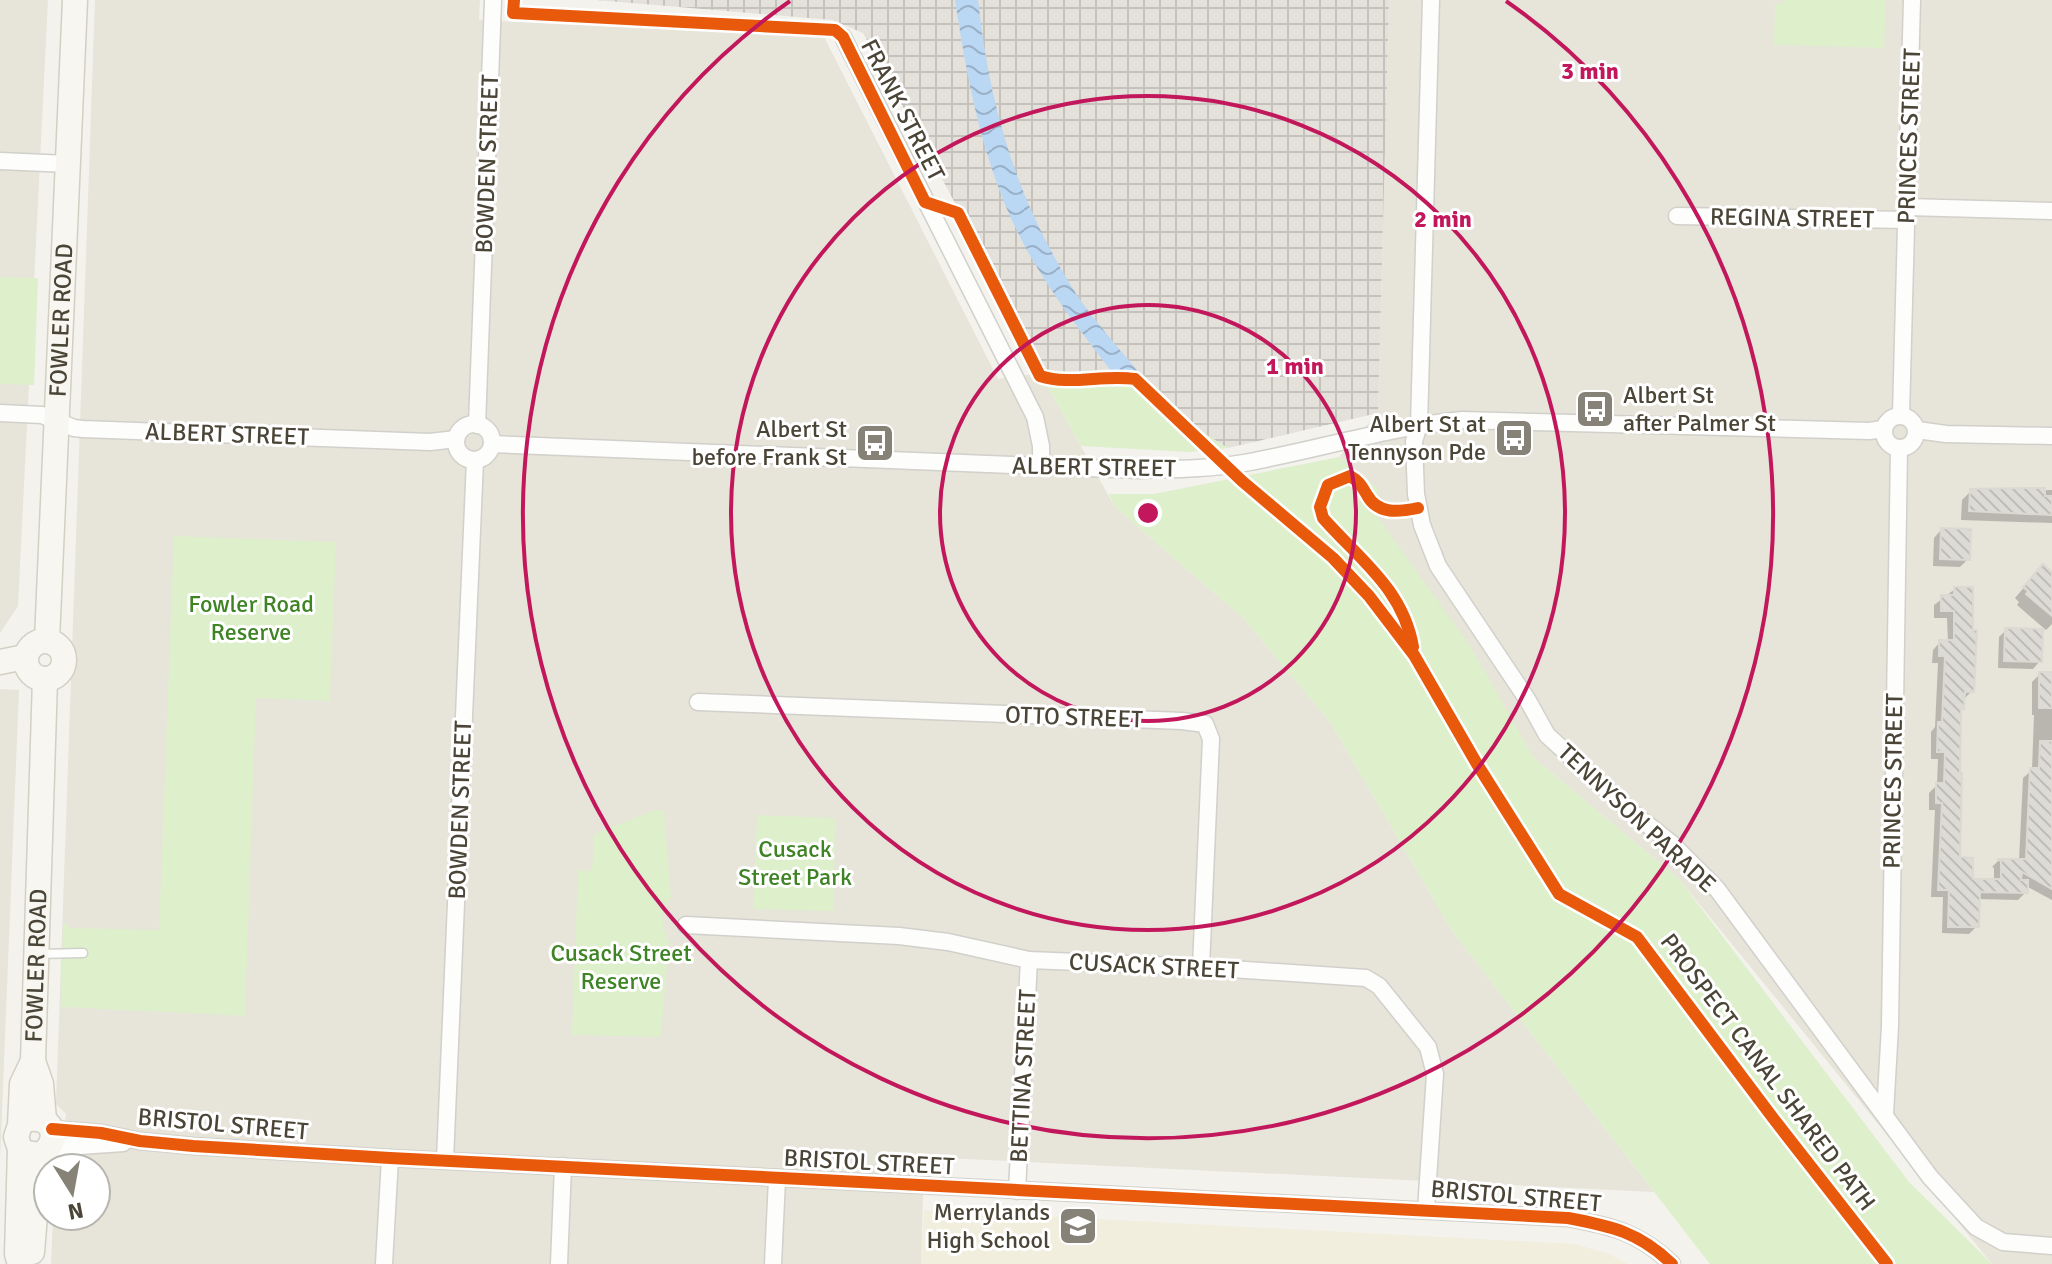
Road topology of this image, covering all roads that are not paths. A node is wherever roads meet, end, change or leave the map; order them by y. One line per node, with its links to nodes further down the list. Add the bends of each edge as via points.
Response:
1 (75, 0): 7 (main road, FOWLER ROAD)
2 (493, 0): 14 (street, BOWDEN STREET)
3 (1431, 0): 15 (street, TENNYSON PARADE)
4 (1912, 0): 9 (street, PRINCES STREET)
5 (843, 37): 23 (street, FRANK STREET, via 1035,417)
6 (0, 161): 7 (street)
7 (68, 164): 13 (main road, FOWLER ROAD)
8 (2052, 211): 9 (street, REGINA STREET)
9 (1907, 214): 10 (street, REGINA STREET); 12 (street, PRINCES STREET)
10 (1677, 216)
11 (0, 413): 13 (street, ALBERT STREET)
12 (1901, 415): 16 (street); 17 (street)
13 (57, 421): 19 (street, ALBERT STREET, via 83,429); 24 (main road, FOWLER ROAD)
14 (477, 425): 19 (street, via 464,428); 20 (street, via 487,430)
15 (1419, 425): 16 (street, ALBERT STREET, via 1462,420); 23 (street, ALBERT STREET, via 1200,469); 34 (street, TENNYSON PARADE, via 1414,441 1416,494 1438,566 1547,735 1717,889)
16 (1884, 429): 21 (street, via 1888,443)
17 (1917, 430): 18 (street); 21 (street, via 1910,445)
18 (2052, 436)
19 (456, 439): 22 (street, via 459,452)
20 (492, 444): 22 (street); 23 (street, ALBERT STREET)
21 (1899, 448): 34 (street, PRINCES STREET)
22 (475, 460): 37 (street, BOWDEN STREET)
23 (1041, 467)
24 (47, 640): 25 (main road, via 31,645); 27 (main road, via 59,647 64,659 59,673)
25 (25, 657): 26 (main road); 27 (main road, via 32,675)
26 (0, 662)
27 (45, 679): 31 (main road, FOWLER ROAD)
28 (698, 702): 33 (street, OTTO STREET, via 1205,724 1211,739)
29 (686, 925): 32 (street, CUSACK STREET, via 899,936)
30 (83, 953): 31 (lane)
31 (37, 954): 35 (main road, FOWLER ROAD, via 33,1061 22,1084)
32 (1029, 960): 33 (street, CUSACK STREET); 40 (street, BETTINA STREET)
33 (1201, 967): 41 (street, CUSACK STREET, via 1366,978 1379,986 1428,1047 1435,1074)
34 (1885, 1114): 42 (street, TENNYSON PARADE, via 1930,1177 1976,1227 2003,1242)
35 (38, 1137): 36 (street, BRISTOL STREET, via 101,1133 140,1141); 43 (main road, via 11,1178); 44 (main road, FOWLER ROAD)
36 (390, 1158): 37 (street, BRISTOL STREET); 45 (street)
37 (445, 1160): 38 (street, BRISTOL STREET)
38 (563, 1166): 39 (street, BRISTOL STREET); 46 (street)
39 (777, 1179): 40 (street, BRISTOL STREET); 47 (street)
40 (1017, 1191): 41 (street, BRISTOL STREET)
41 (1426, 1210): 48 (street, BRISTOL STREET, via 1568,1218 1611,1226 1635,1236)
42 (2052, 1246)
43 (20, 1264)
44 (29, 1264)
45 (384, 1264)
46 (559, 1264)
47 (773, 1264)
48 (1672, 1264)

